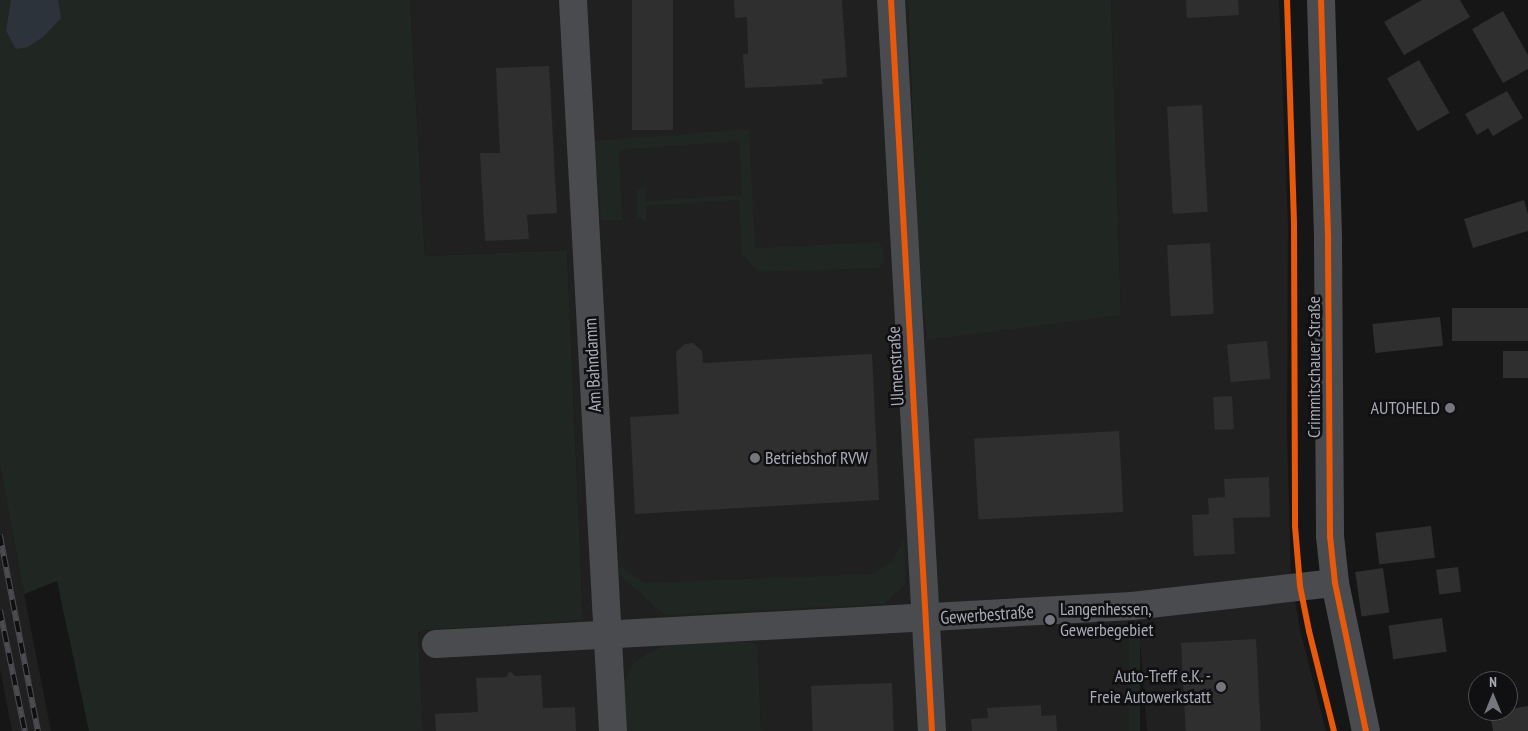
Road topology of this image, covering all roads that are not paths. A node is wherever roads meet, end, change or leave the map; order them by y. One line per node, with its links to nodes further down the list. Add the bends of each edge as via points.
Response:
1 (573, 0): 6 (street, Am Bahndamm)
2 (891, 0): 5 (street, Ulmenstraße)
3 (1320, 0): 4 (street, Crimmitschauer Straße, via 1328,242 1330,536)
4 (1335, 583): 5 (street, Gewerbestraße, via 1132,606); 10 (street, Crimmitschauer Straße)
5 (925, 619): 6 (street, Gewerbestraße); 9 (street, Ulmenstraße)
6 (608, 633): 7 (street, Gewerbestraße); 8 (street, Am Bahndamm)
7 (436, 644)
8 (613, 731)
9 (932, 731)
10 (1366, 731)

